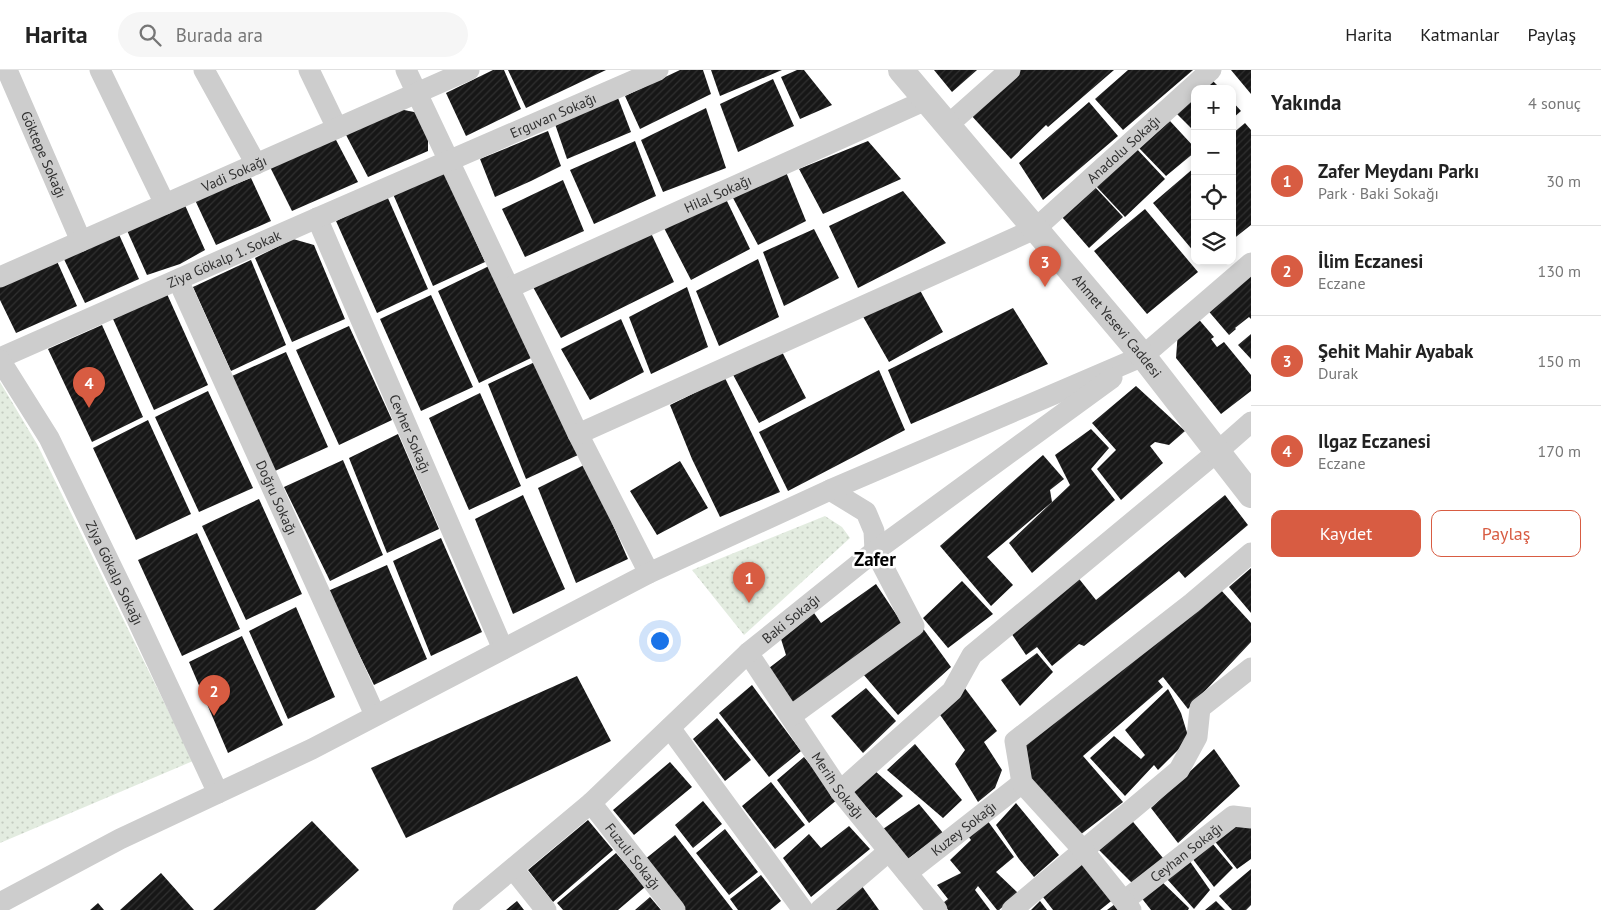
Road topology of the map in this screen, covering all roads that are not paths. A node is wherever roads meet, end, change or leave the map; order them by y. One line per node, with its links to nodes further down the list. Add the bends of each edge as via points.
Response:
1 (7, 70): 20 (street, Göktepe Sokağı)
2 (100, 70): 17 (street)
3 (204, 70): 16 (street)
4 (309, 70): 14 (street)
5 (406, 70): 11 (street)
6 (470, 70): 11 (street, Vadi Sokağı)
7 (658, 70): 15 (street, Erguvan Sokağı)
8 (901, 70): 12 (street, Ahmet Yesevi Caddesi)
9 (1010, 70): 13 (street)
10 (1211, 70): 19 (street, Anadolu Sokağı)
11 (417, 93): 14 (street, Vadi Sokağı); 15 (street)
12 (926, 100): 13 (street, Ahmet Yesevi Caddesi); 24 (street, Hilal Sokağı)
13 (948, 125): 19 (street, Ahmet Yesevi Caddesi)
14 (338, 128): 16 (street, Vadi Sokağı)
15 (449, 161): 18 (street, Ziya Gökalp 1. Sokak); 24 (street)
16 (256, 164): 17 (street, Vadi Sokağı)
17 (165, 204): 20 (street, Vadi Sokağı)
18 (317, 218): 23 (street, Ziya Gökalp 1. Sokak); 35 (street, Cevher Sokağı)
19 (1035, 229): 25 (street, Ahmet Yesevi Caddesi); 28 (street, Anadolu Sokağı)
20 (81, 241): 22 (street, Vadi Sokağı)
21 (1251, 263): 25 (street)
22 (0, 277)
23 (178, 280): 26 (street, Ziya Gökalp 1. Sokak); 38 (street, Doğru Sokağı)
24 (509, 288): 28 (street)
25 (1143, 356): 29 (street, Ahmet Yesevi Caddesi); 30 (street); 32 (street, Baki Sokağı)
26 (0, 359): 43 (street, Ziya Gökalp Sokağı, via 49,438)
27 (1251, 422): 29 (street)
28 (578, 434): 34 (street)
29 (1217, 452): 31 (street, Ahmet Yesevi Caddesi); 42 (street, via 972,656 952,691)
30 (830, 490): 32 (street, via 866,512 874,531); 34 (street)
31 (1251, 495)
32 (875, 551): 36 (street, Baki Sokağı); 39 (street, via 914,626)
33 (1251, 553): 41 (street, via 1015,741)
34 (649, 573): 35 (street)
35 (503, 649): 38 (street)
36 (748, 653): 39 (street, Merih Sokağı); 40 (street, Baki Sokağı)
37 (1251, 668): 46 (street, via 1200,708 1197,737 1179,770)
38 (375, 715): 43 (street)
39 (791, 716): 42 (street, Merih Sokağı)
40 (670, 728): 44 (street, Baki Sokağı); 55 (street)
41 (1022, 782): 46 (street); 49 (street, Kuzey Sokağı)
42 (840, 791): 47 (street, Merih Sokağı)
43 (218, 793): 50 (street, via 120,839)
44 (591, 803): 48 (street, Baki Sokağı); 54 (street, Fuzuli Sokağı)
45 (1251, 818): 51 (street, Ceyhan Sokağı, via 1233,816)
46 (1083, 850): 51 (street); 58 (street)
47 (889, 851): 49 (street, Merih Sokağı); 56 (street)
48 (513, 869): 52 (street, Baki Sokağı); 53 (street)
49 (907, 873): 57 (street, Merih Sokağı)
50 (0, 903)
51 (1128, 905)
52 (464, 910)
53 (546, 910)
54 (675, 910)
55 (803, 910)
56 (820, 910)
57 (937, 910)
58 (1012, 910)

